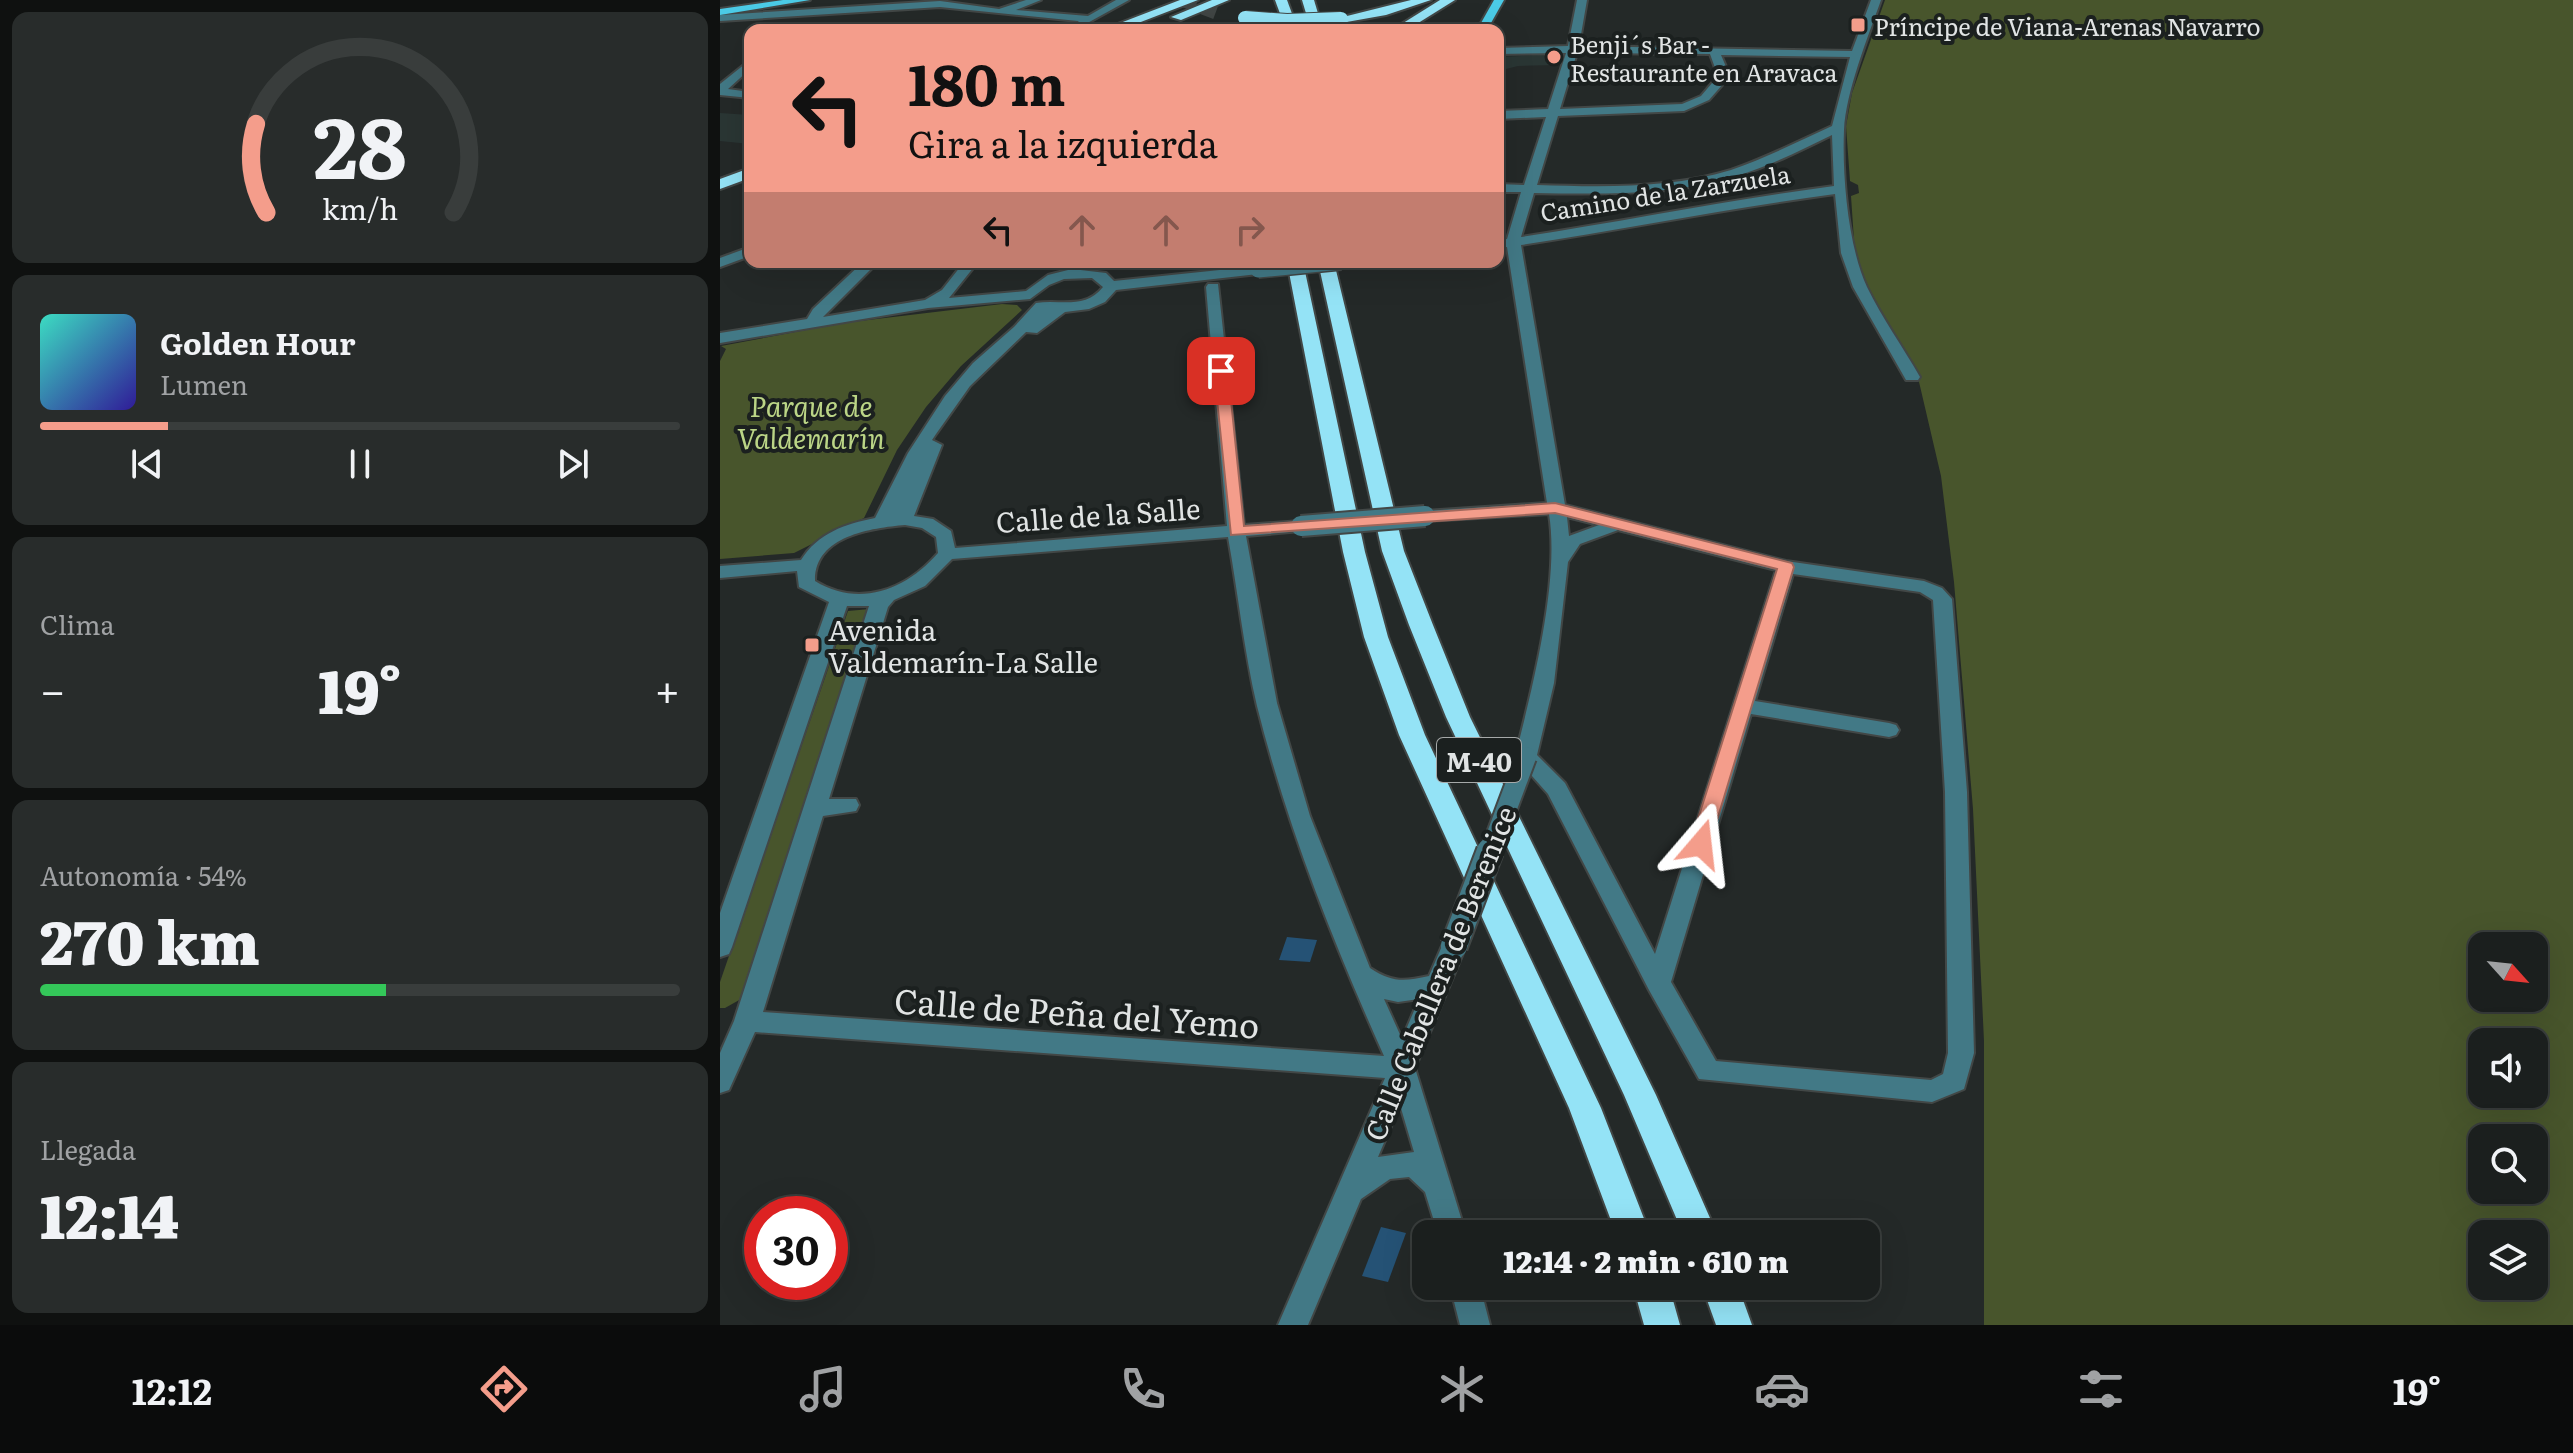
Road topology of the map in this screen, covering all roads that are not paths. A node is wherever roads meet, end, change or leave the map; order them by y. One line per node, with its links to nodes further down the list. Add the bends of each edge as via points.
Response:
1 (777, 0): 17 (main road)
2 (806, 0): 17 (street, via 786,8)
3 (1036, 0): 20 (street)
4 (1124, 0): 24 (street)
5 (1148, 0): 24 (highway, via 1128,14)
6 (1192, 0): 25 (highway)
7 (1208, 0): 26 (highway)
8 (1241, 0): 18 (highway)
9 (1281, 0): 29 (highway)
10 (1308, 0): 30 (highway)
11 (1425, 0): 18 (highway, bridge, via 1341,19 1245,18)
12 (1449, 0): 31 (highway)
13 (1582, 0): 34 (street, Calle Cabellera de Berenice)
14 (1876, 0): 37 (street)
15 (1495, 1): 32 (main road); 33 (main road)
16 (945, 2): 20 (street); 21 (street)
17 (751, 4): 19 (main road)
18 (1225, 8): 27 (highway); 28 (highway)
19 (720, 10)
20 (1000, 12): 24 (street)
21 (808, 13): 22 (street); 23 (street)
22 (720, 18)
23 (795, 24)
24 (1092, 24)
25 (1125, 24)
26 (1142, 24)
27 (1164, 24)
28 (1175, 24)
29 (1290, 24)
30 (1315, 24)
31 (1408, 24)
32 (1476, 24)
33 (1485, 24)
34 (1573, 49): 35 (street); 36 (street); 41 (street, Calle Cabellera de Berenice)
35 (1504, 51)
36 (1714, 51): 37 (street); 41 (street, via 1724,76 1696,103 1662,110)
37 (1856, 54): 43 (street)
38 (744, 68): 39 (street)
39 (722, 87): 40 (street)
40 (744, 93)
41 (1553, 113): 42 (street); 51 (street, Calle Cabellera de Berenice)
42 (1504, 115)
43 (1838, 128): 51 (street, via 1741,171 1692,183); 52 (street)
44 (744, 160): 46 (highway)
45 (744, 168): 47 (highway)
46 (720, 169)
47 (720, 177)
48 (744, 177): 49 (highway)
49 (720, 186)
50 (1504, 188): 51 (street)
51 (1529, 188): 53 (street, Calle Cabellera de Berenice)
52 (1841, 189): 53 (street, Camino de la Zarzuela); 74 (street, via 1848,253 1860,287)
53 (1506, 242): 76 (street, Calle Cabellera de Berenice)
54 (744, 253): 55 (street)
55 (720, 263)
56 (865, 268): 72 (street)
57 (967, 268): 65 (street)
58 (1279, 268): 63 (street, bridge)
59 (1288, 268): 75 (highway)
60 (1296, 268): 75 (highway, M-40)
61 (1327, 268): 104 (highway, M-40, via 1393,551 1421,625 1458,717 1634,1081)
62 (1097, 269): 66 (street); 69 (street, via 1051,278 1036,286)
63 (1234, 273): 64 (street); 67 (street)
64 (1186, 279): 66 (street); 67 (street)
65 (955, 285): 68 (street, via 955,295); 70 (street)
66 (1111, 286): 71 (street, via 1094,302)
67 (1213, 287): 80 (street)
68 (963, 300): 69 (street); 70 (street)
69 (1035, 301): 71 (street); 78 (street, via 1033,318 980,365 926,431)
70 (928, 304): 72 (street)
71 (1060, 309): 77 (street, via 993,367 941,431)
72 (814, 320): 73 (street)
73 (720, 338)
74 (1912, 377)
75 (1319, 380): 103 (highway, M-40, via 1376,637 1412,735 1579,1095)
76 (1555, 508): 79 (street, Calle de la Salle); 80 (street, Calle de la Salle, bridge); 82 (street, Calle Cabellera de Berenice)
77 (905, 520): 78 (street); 81 (street, via 927,523 945,535)
78 (882, 521): 83 (street, via 831,540)
79 (1621, 523): 82 (street, via 1587,532); 84 (street, Calle de la Salle)
80 (1236, 531): 81 (street, Calle de la Salle); 94 (street, via 1267,703 1299,816)
81 (947, 554): 86 (street, via 934,572)
82 (1559, 561): 90 (street, Calle Cabellera de Berenice, via 1544,683)
83 (807, 565): 85 (street); 87 (street, via 806,583 821,596)
84 (1786, 567): 88 (street); 95 (street, Calle de la Salle, via 1924,587 1942,599 1956,792 1961,1053 1955,1081 1932,1091 1708,1071)
85 (720, 572)
86 (887, 596): 87 (street); 92 (street, via 879,606)
87 (839, 601): 93 (street)
88 (1743, 706): 89 (street); 95 (street)
89 (1889, 730)
90 (1526, 757): 95 (street, via 1557,789); 96 (street, Calle Cabellera de Berenice, bridge)
91 (848, 805): 92 (street)
92 (815, 809): 97 (street)
93 (720, 947)
94 (1359, 972): 96 (street, via 1382,991); 98 (street)
95 (1658, 983)
96 (1438, 984): 98 (street, Calle Cabellera de Berenice)
97 (747, 1021): 98 (street, Calle de Peña del Yemo); 99 (street)
98 (1402, 1068): 100 (street); 101 (street, Calle Cabellera de Berenice)
99 (720, 1082)
100 (1440, 1187): 101 (street, via 1414,1164 1385,1167); 102 (street)
101 (1349, 1191): 108 (street, Calle Cabellera de Berenice)
102 (1448, 1220)
103 (1628, 1220)
104 (1694, 1220)
105 (1469, 1300): 109 (street)
106 (1655, 1300): 110 (highway)
107 (1725, 1300): 111 (highway)
108 (1293, 1325)
109 (1475, 1325)
110 (1662, 1325)
111 (1734, 1325)

